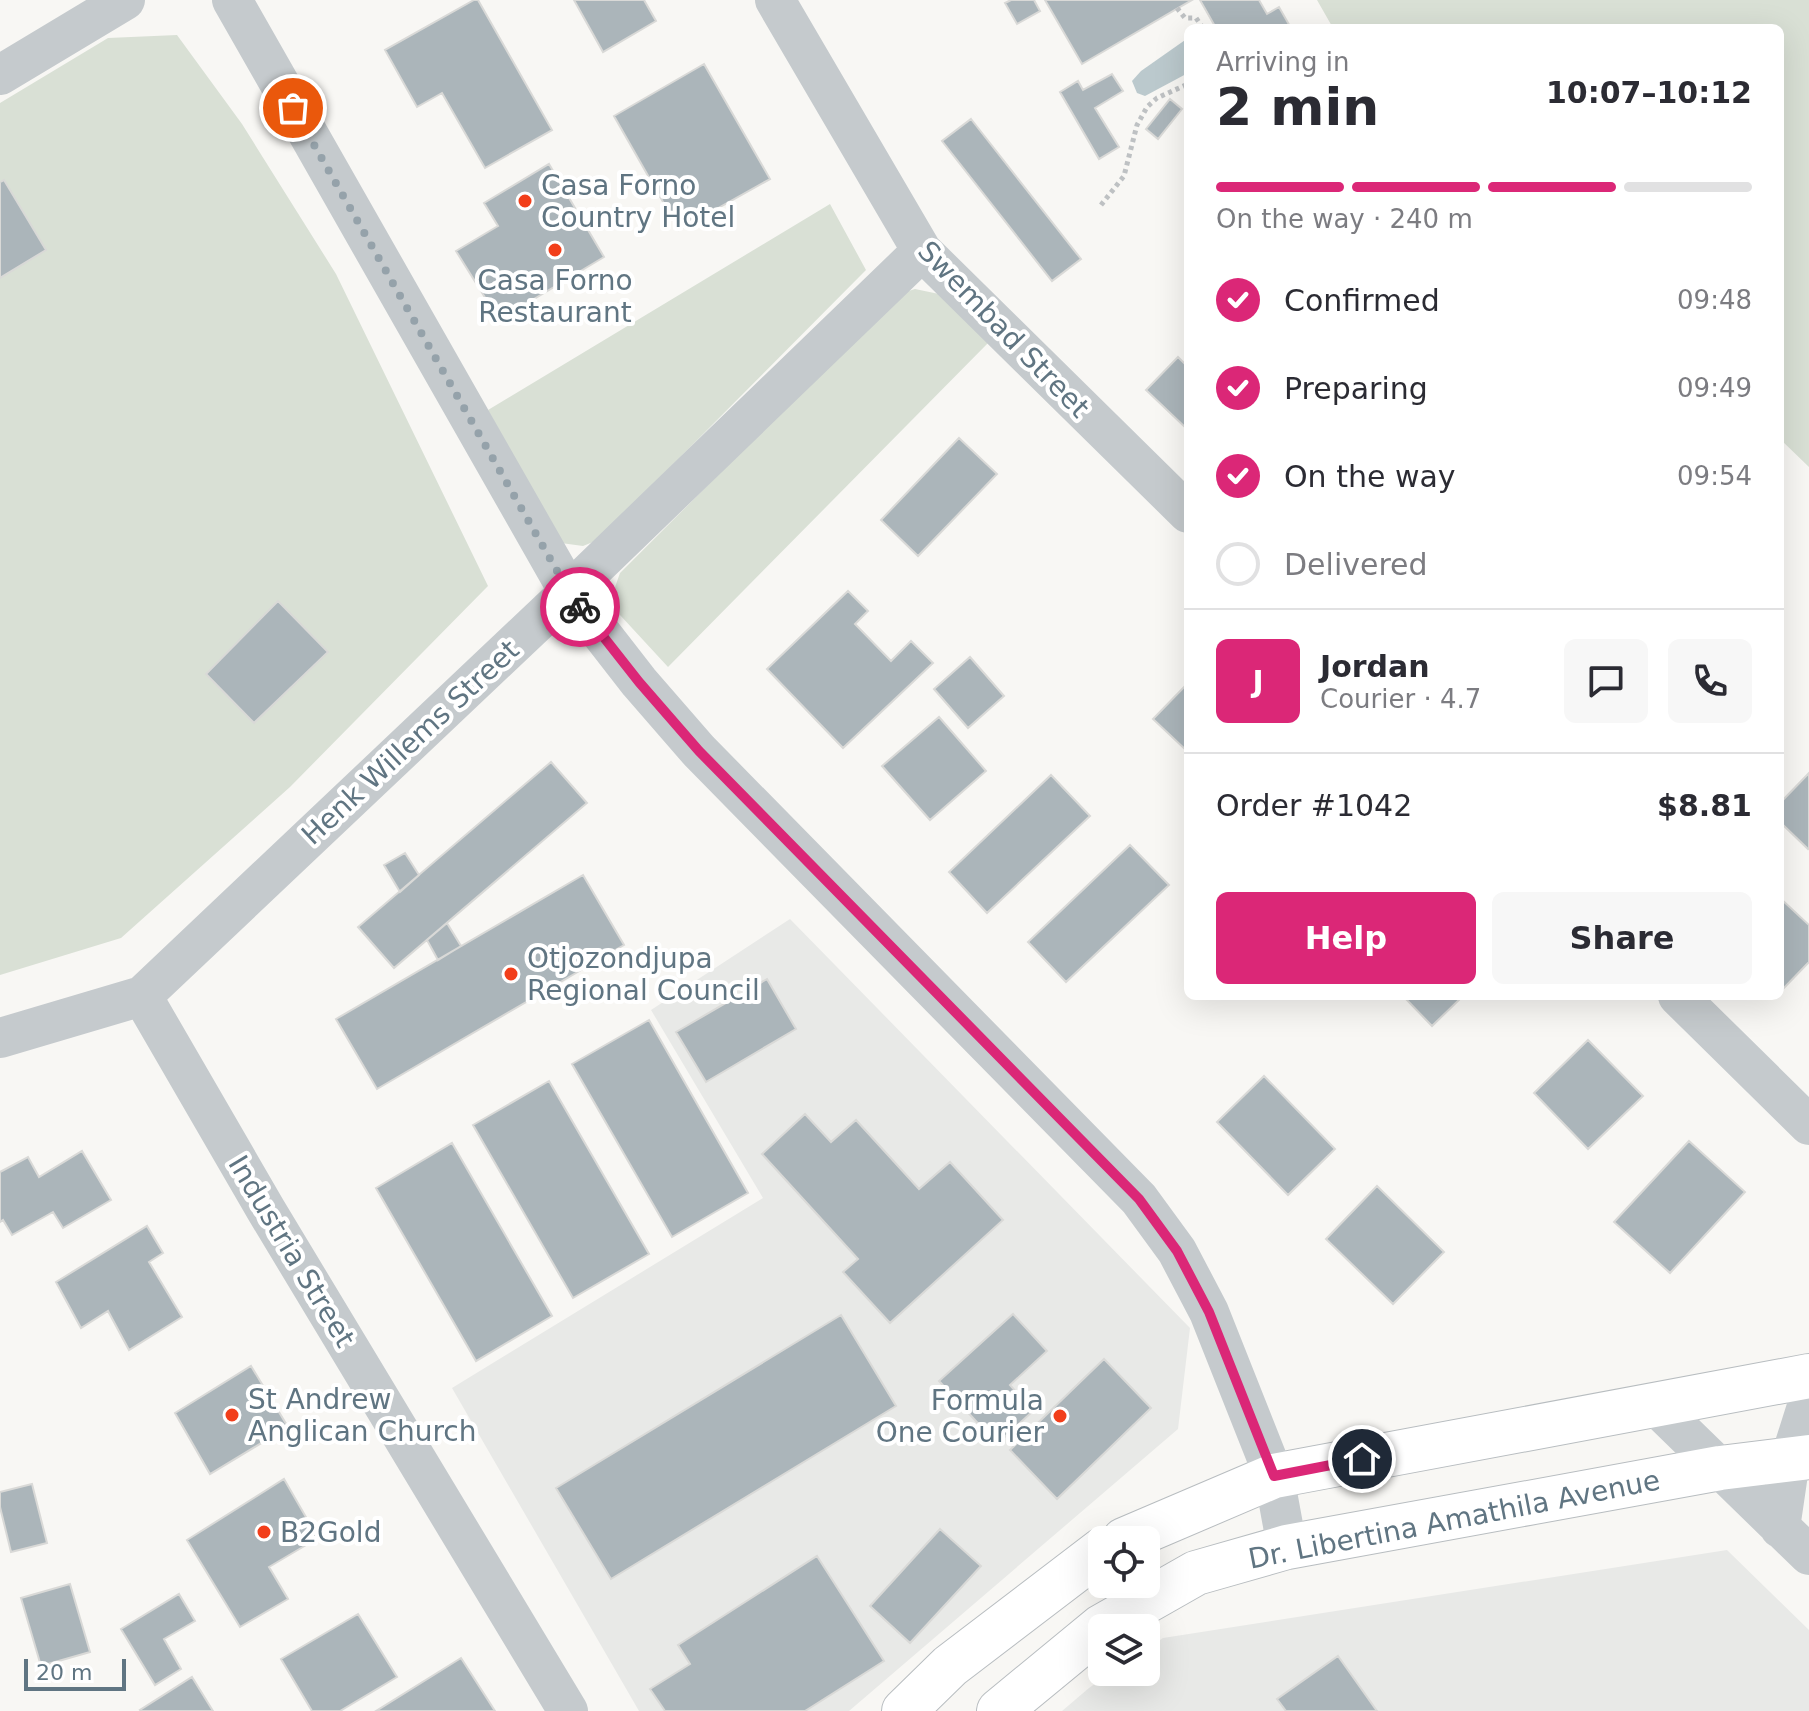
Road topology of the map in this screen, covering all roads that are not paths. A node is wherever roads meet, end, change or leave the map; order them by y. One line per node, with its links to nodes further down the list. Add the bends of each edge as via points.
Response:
1 (125, 0): 4 (street)
2 (232, 0): 7 (street)
3 (775, 0): 5 (street, Swembad Street)
4 (0, 75)
5 (922, 251): 6 (street, Swembad Street); 7 (street, Henk Willems Street)
6 (1184, 509)
7 (569, 592): 8 (street, Henk Willems Street); 17 (street, via 699,751 1139,1199 1177,1251 1209,1312)
8 (142, 996): 10 (street, Henk Willems Street); 23 (street, Industria Street)
9 (1682, 1000): 11 (street)
10 (0, 1038)
11 (1809, 1125)
12 (1809, 1376): 14 (main road)
13 (1809, 1400): 15 (street)
14 (1654, 1404): 16 (street); 17 (main road)
15 (1799, 1459): 16 (main road, Dr. Libertina Amathila Avenue); 19 (street)
16 (1720, 1468): 19 (street); 20 (main road, Dr. Libertina Amathila Avenue)
17 (1274, 1476): 18 (main road); 20 (street)
18 (1157, 1526)
19 (1780, 1528): 21 (street)
20 (1287, 1547): 25 (main road, Dr. Libertina Amathila Avenue, via 1196,1573 1115,1619)
21 (1809, 1555)
22 (1088, 1561): 24 (main road, via 950,1666)
23 (568, 1711)
24 (904, 1711)
25 (999, 1711)

